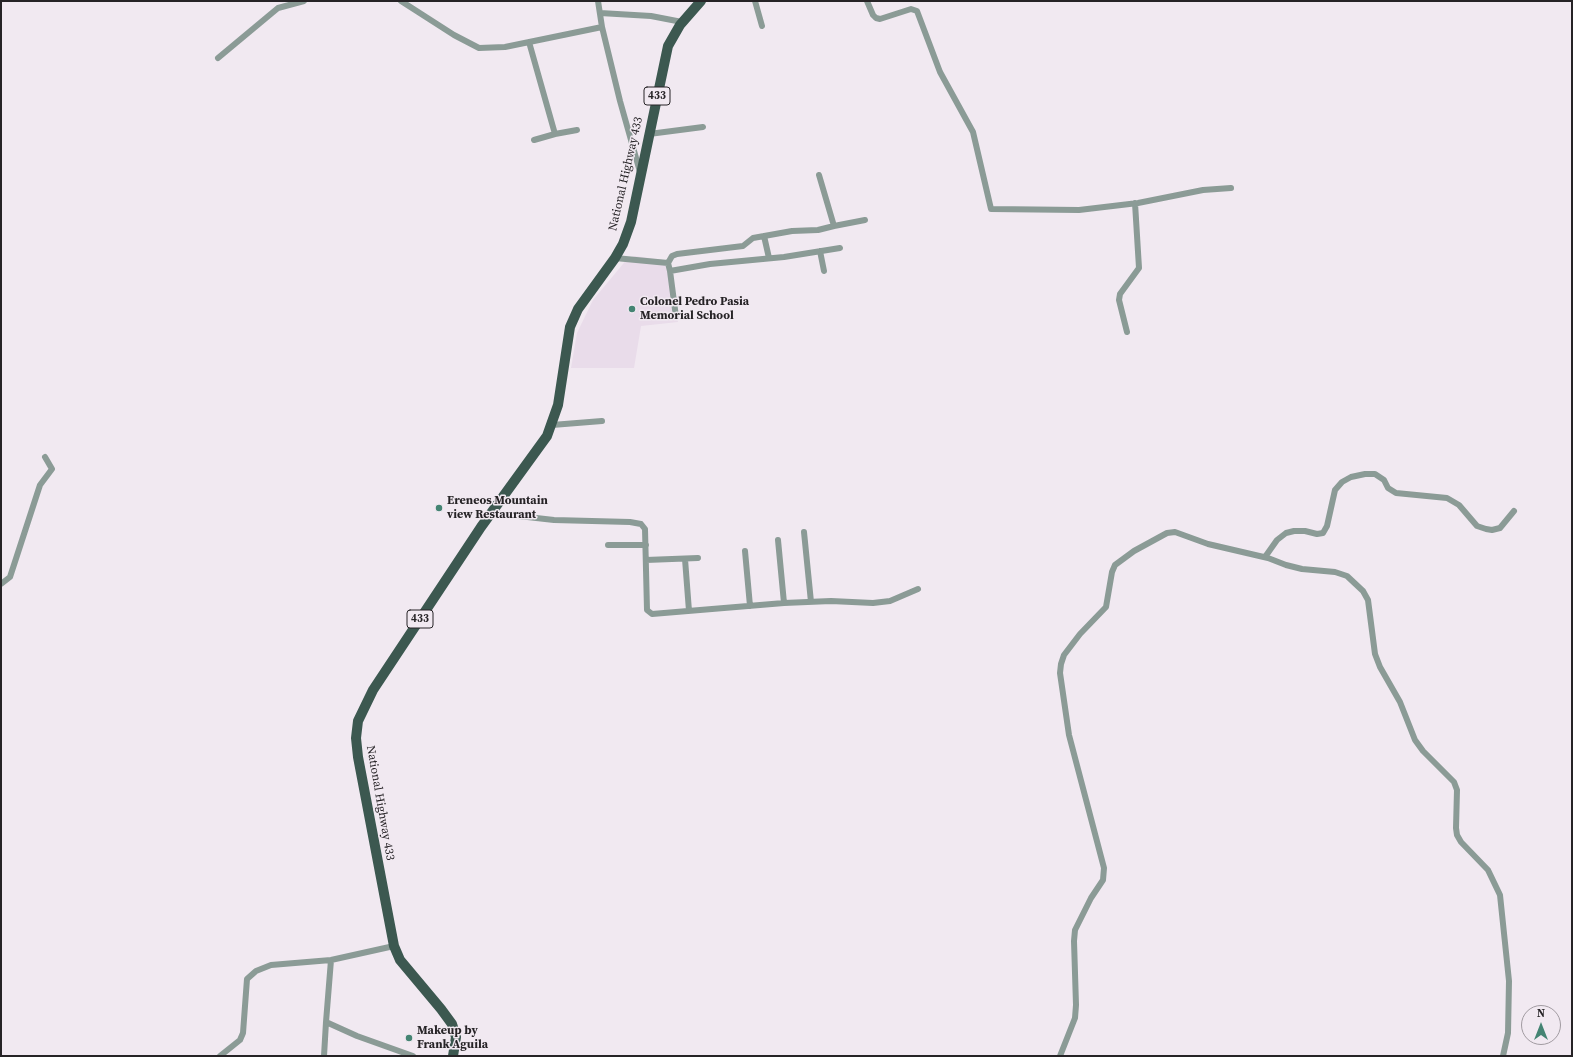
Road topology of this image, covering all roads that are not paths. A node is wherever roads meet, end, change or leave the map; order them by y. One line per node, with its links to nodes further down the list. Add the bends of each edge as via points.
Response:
1 (304, 1): 12 (street, via 278,8)
2 (598, 1): 7 (street)
3 (701, 1): 8 (main road, National Highway 433 / 433)
4 (755, 1): 9 (street)
5 (867, 1): 21 (street, via 873,15 880,19 911,9 917,11 940,72 973,132 990,209 1079,210)
6 (406, 2): 11 (street, via 454,35 479,48 505,47)
7 (600, 13): 8 (street, via 651,16); 10 (street)
8 (682, 22): 16 (main road, National Highway 433 / 433, via 668,46)
9 (762, 26)
10 (602, 27): 11 (street); 19 (street)
11 (529, 42): 15 (street)
12 (218, 58)
13 (703, 127): 16 (street)
14 (577, 130): 15 (street)
15 (555, 134): 17 (street)
16 (649, 134): 19 (main road, National Highway 433 / 433)
17 (534, 140)
18 (819, 174): 23 (street)
19 (641, 176): 27 (main road, National Highway 433 / 433, via 631,222)
20 (1231, 188): 21 (street, via 1177,194)
21 (1135, 203): 33 (street, via 1139,268 1120,294 1119,300)
22 (865, 220): 23 (street)
23 (834, 226): 24 (street)
24 (764, 236): 28 (street); 29 (street, via 753,238 743,246 677,254 672,256)
25 (840, 248): 26 (street)
26 (820, 251): 28 (street); 31 (street)
27 (616, 258): 29 (street); 35 (main road, National Highway 433 / 433, via 578,309 570,327 558,405)
28 (769, 258): 30 (street)
29 (668, 263): 30 (street)
30 (670, 271): 32 (street)
31 (824, 271)
32 (676, 317)
33 (1127, 332)
34 (602, 421): 35 (street)
35 (552, 424): 38 (main road, National Highway 433 / 433, via 541,445)
36 (45, 457): 48 (street, via 52,469 40,485 10,577)
37 (1514, 511): 44 (street, via 1500,528 1486,529 1477,526 1459,505 1447,498 1396,493 1375,474 1365,474 1351,477 1335,490 1323,533 1286,533 1277,540)
38 (492, 513): 42 (street, via 554,520 641,524 645,529); 54 (main road, National Highway 433 / 433, via 372,690 358,721 358,757)
39 (804, 532): 50 (street)
40 (778, 540): 51 (street)
41 (608, 545): 42 (street)
42 (646, 545): 47 (street)
43 (745, 551): 52 (street)
44 (1265, 557): 61 (street, via 1208,544 1175,532 1167,533 1115,565 1106,607 1064,655 1060,674 1069,735 1104,868 1103,880 1091,898 1076,930 1075,1018); 62 (street, via 1286,565 1347,576 1363,591 1368,600 1375,654 1380,667 1400,702 1415,740 1454,782 1457,790 1457,835 1488,870 1500,895 1508,982 1508,1033)
45 (698, 558): 46 (street)
46 (685, 559): 47 (street); 53 (street)
47 (646, 560): 53 (street, via 648,613)
48 (1, 584)
49 (918, 589): 50 (street, via 890,601)
50 (811, 602): 51 (street)
51 (784, 603): 52 (street)
52 (750, 606): 53 (street)
53 (689, 611)
54 (394, 946): 55 (street); 60 (main road, National Highway 433 / 433, via 400,960 452,1024 456,1037)
55 (331, 960): 56 (street); 57 (street, via 271,965 256,971 247,979 243,1033 240,1040)
56 (326, 1022): 58 (street); 59 (street)
57 (220, 1056)
58 (324, 1056)
59 (413, 1056)
60 (454, 1056)
61 (1060, 1056)
62 (1503, 1056)

